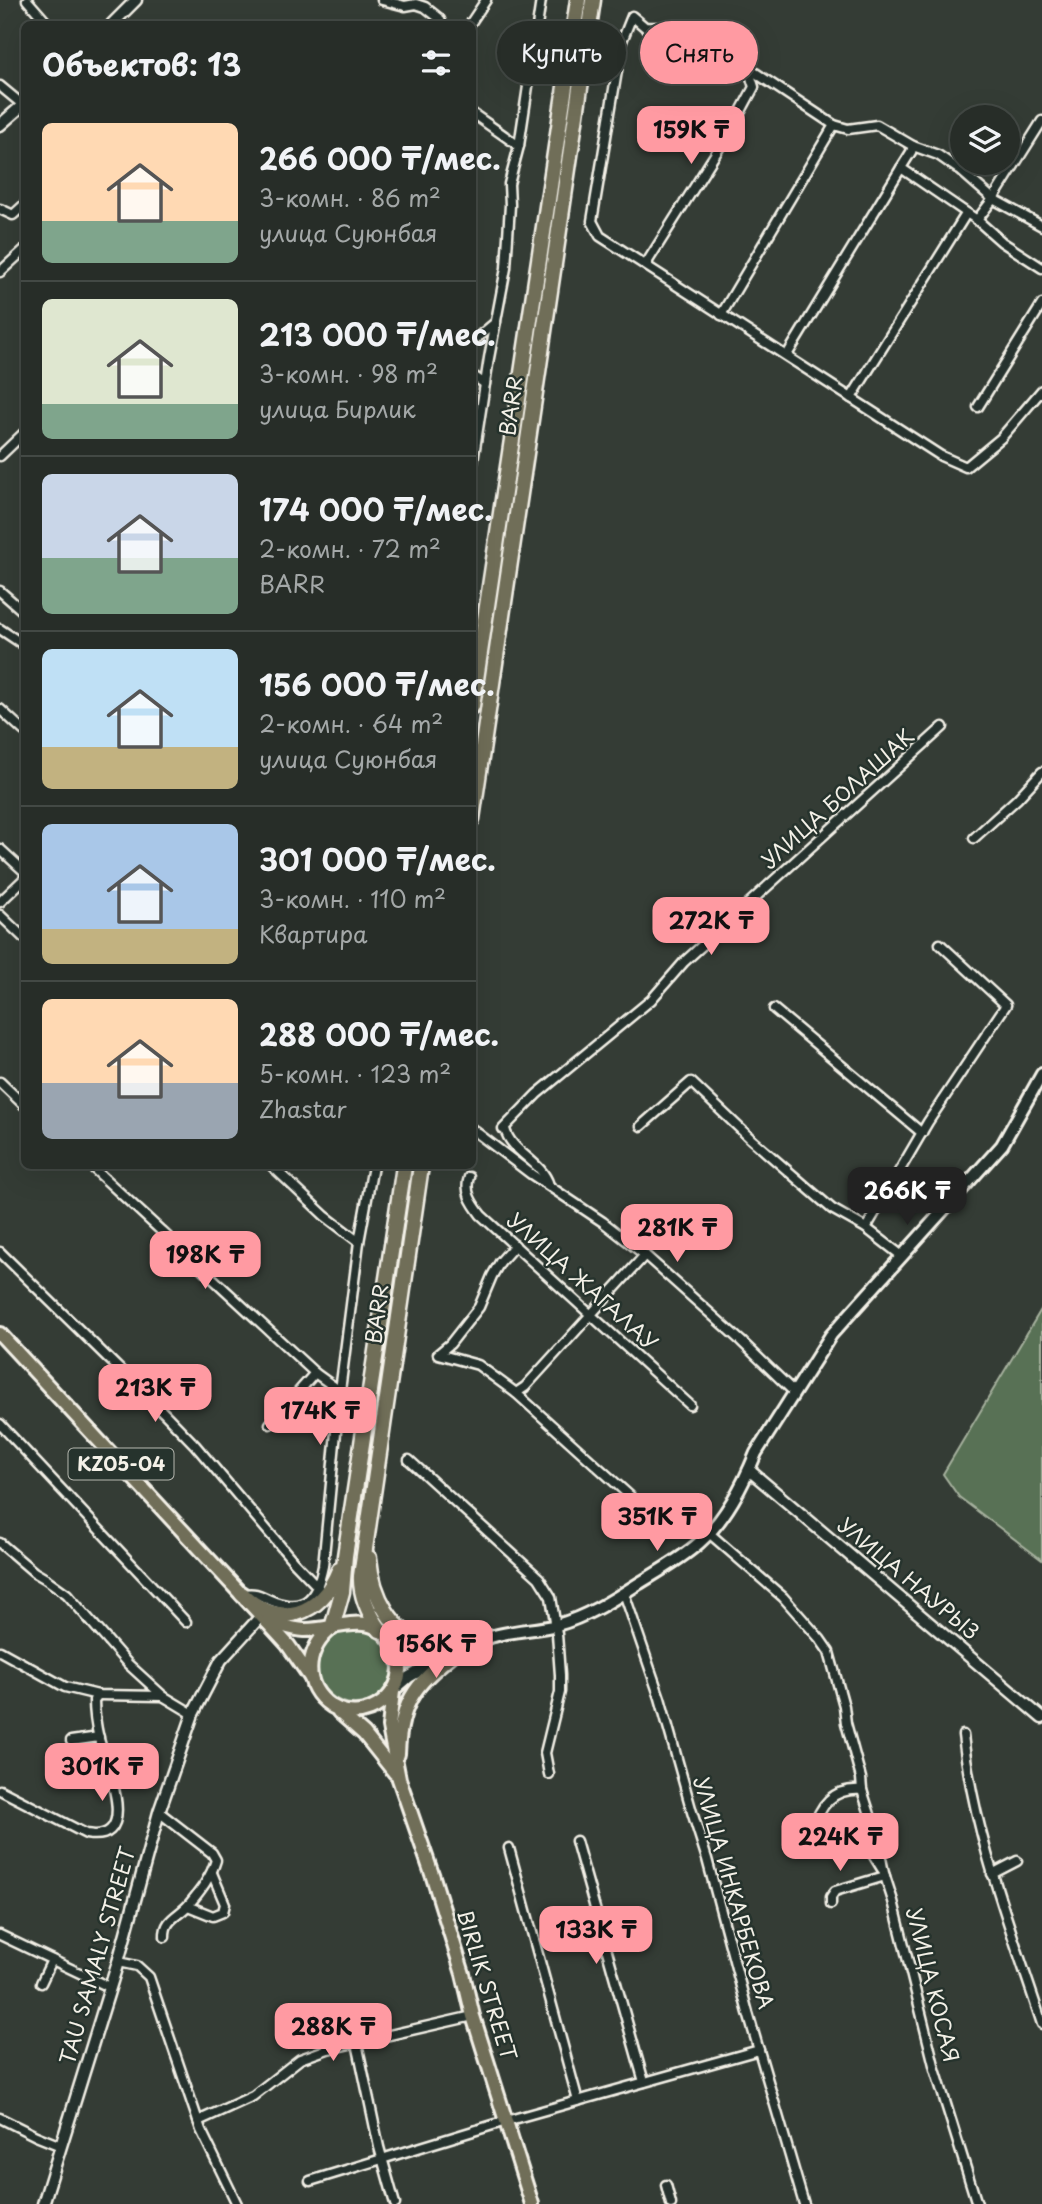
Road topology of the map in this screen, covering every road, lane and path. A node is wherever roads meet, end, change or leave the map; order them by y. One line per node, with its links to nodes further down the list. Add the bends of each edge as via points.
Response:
1 (27, 0): 9 (street)
2 (136, 0): 10 (street)
3 (382, 0): 8 (street, via 405,6)
4 (486, 0): 12 (street)
5 (541, 0): 23 (street)
6 (578, 0): 53 (highway, BARR)
7 (593, 0): 58 (highway, BARR)
8 (419, 3): 11 (street)
9 (45, 21)
10 (115, 21)
11 (440, 21)
12 (472, 21)
13 (640, 23): 33 (street, via 632,16 622,41 592,220 600,236)
14 (758, 75): 22 (street)
15 (753, 84): 33 (street, via 733,126)
16 (0, 86): 17 (street)
17 (21, 102)
18 (21, 107): 21 (street)
19 (476, 116): 23 (street)
20 (1042, 121): 26 (street)
21 (0, 125)
22 (834, 125): 24 (street, via 848,130 877,125); 37 (street)
23 (519, 146): 38 (street, via 509,184 506,268)
24 (913, 146): 25 (street); 26 (street, via 938,155)
25 (901, 168): 29 (street); 40 (street)
26 (993, 199): 30 (street); 31 (street)
27 (21, 208): 28 (street, via 13,215)
28 (0, 209)
29 (965, 214): 30 (street); 44 (street)
30 (976, 220): 34 (street)
31 (1042, 226)
32 (21, 253): 35 (street)
33 (646, 264): 37 (street)
34 (1042, 268)
35 (0, 272)
36 (1042, 304): 45 (street)
37 (721, 315): 40 (street)
38 (496, 322): 39 (street); 42 (street)
39 (476, 339)
40 (787, 355): 44 (street)
41 (476, 378): 42 (street)
42 (485, 384): 47 (street)
43 (1042, 390): 44 (street, via 1001,438 966,467)
44 (851, 398)
45 (978, 407)
46 (21, 440): 48 (street)
47 (476, 442)
48 (0, 456)
49 (0, 592): 50 (street)
50 (21, 610)
51 (0, 629): 52 (street)
52 (20, 638)
53 (476, 679)
54 (0, 709): 56 (street)
55 (943, 727): 80 (street, УЛИЦА БОЛАШАК, via 684,962 651,1000 508,1122 503,1129 508,1139)
56 (21, 728)
57 (1042, 772): 59 (street)
58 (476, 792)
59 (974, 838)
60 (0, 849): 61 (street)
61 (21, 868)
62 (21, 882): 63 (street)
63 (0, 902)
64 (0, 915): 65 (street)
65 (21, 935)
66 (940, 944): 73 (street, via 1006,1005)
67 (774, 1009): 73 (street)
68 (1042, 1074): 86 (main road, via 1002,1145)
69 (0, 1082): 70 (street)
70 (21, 1102)
71 (641, 1126): 81 (street, via 691,1082 832,1209)
72 (476, 1132): 80 (street)
73 (922, 1133): 81 (street)
74 (94, 1169): 89 (street)
75 (275, 1169): 82 (street)
76 (372, 1169): 82 (street)
77 (404, 1169): 102 (highway, BARR)
78 (421, 1169): 99 (highway, BARR)
79 (469, 1177): 83 (street, УЛИЦА ЖАГАЛАУ, via 470,1200)
80 (549, 1185): 85 (street)
81 (866, 1228): 86 (street)
82 (359, 1242): 90 (street)
83 (515, 1245): 87 (street, УЛИЦА ЖАГАЛАУ); 92 (street, via 500,1262 479,1307 438,1354 478,1365)
84 (0, 1252): 103 (street, via 165,1413)
85 (645, 1255): 87 (street); 91 (street)
86 (902, 1256): 91 (main road, via 831,1335)
87 (592, 1314): 92 (street); 93 (street, УЛИЦА ЖАГАЛАУ)
88 (0, 1334): 105 (main road, KZ05-04)
89 (315, 1373): 90 (street); 95 (street)
90 (340, 1391): 103 (street)
91 (794, 1392): 97 (main road)
92 (516, 1393): 98 (street)
93 (690, 1405)
94 (0, 1424): 106 (street)
95 (270, 1424)
96 (409, 1460): 108 (street, via 538,1578 551,1597)
97 (749, 1470): 100 (main road, via 728,1510); 119 (street, УЛИЦА НАУРЫЗ)
98 (630, 1496)
99 (368, 1532): 110 (highway, BARR, via 361,1583 367,1608); 111 (highway, via 373,1587 384,1610 415,1639 432,1646)
100 (709, 1533): 104 (main road, via 684,1555); 126 (street, УЛИЦА КОСАЯ, via 783,1597 829,1652)
101 (0, 1543): 116 (street, via 67,1594 128,1664)
102 (345, 1556): 105 (highway, via 330,1590 303,1611 271,1613); 109 (highway, BARR)
103 (318, 1587): 105 (street, via 299,1606 272,1601 257,1592)
104 (624, 1593): 108 (main road, via 579,1618); 147 (street, УЛИЦА ИНКАРБЕКОВА, via 660,1698)
105 (242, 1594): 107 (main road, KZ05-04)
106 (186, 1622)
107 (268, 1623): 109 (main road, via 294,1629); 113 (main road, KZ05-04); 118 (street, TAU SAMALY STREET, via 221,1660)
108 (555, 1625): 111 (main road); 123 (street, via 560,1684 545,1753)
109 (332, 1628): 110 (main road, via 356,1622); 113 (main road, via 316,1645 309,1667)
110 (384, 1633): 111 (main road, via 424,1653); 114 (main road, KZ05-04, via 400,1666)
111 (462, 1647): 114 (main road); 124 (main road, via 428,1674 409,1700 400,1729)
112 (0, 1651): 115 (street, via 65,1687)
113 (311, 1678): 117 (main road, KZ05-04, via 315,1690)
114 (393, 1691): 117 (main road, via 382,1703 363,1712); 124 (main road, KZ05-04, via 389,1727)
115 (98, 1695): 116 (street); 121 (street, via 94,1700)
116 (163, 1696): 118 (street)
117 (331, 1706): 124 (main road, KZ05-04, via 364,1734)
118 (193, 1714): 127 (street, TAU SAMALY STREET)
119 (1042, 1718)
120 (963, 1735): 135 (street, via 970,1786)
121 (99, 1737): 122 (street); 125 (street, via 118,1812 114,1826 104,1835 86,1834)
122 (71, 1741)
123 (549, 1774)
124 (399, 1779): 144 (main road, BIRLIK STREET / KZ05-04)
125 (0, 1790)
126 (862, 1790): 128 (street, via 850,1789 831,1797 820,1809); 134 (street, УЛИЦА КОСАЯ)
127 (159, 1812): 133 (street, via 212,1853 216,1860); 141 (street, TAU SAMALY STREET)
128 (812, 1832)
129 (576, 1840): 148 (street)
130 (509, 1848): 149 (street)
131 (869, 1848): 134 (street)
132 (1017, 1861): 135 (street)
133 (212, 1873): 137 (street); 137 (street, via 225,1904 223,1912 212,1916)
134 (884, 1874): 136 (street, via 835,1891); 163 (street, УЛИЦА КОСАЯ, via 935,2069)
135 (992, 1874): 145 (street)
136 (831, 1904)
137 (188, 1906): 139 (street, via 164,1928)
138 (0, 1935): 140 (street)
139 (165, 1937)
140 (52, 1960): 142 (street); 143 (street)
141 (118, 1962): 143 (street, TAU SAMALY STREET); 151 (street, via 137,1966 149,1977)
142 (41, 1983)
143 (109, 1987): 153 (street, TAU SAMALY STREET)
144 (473, 2016): 146 (street); 152 (main road, BIRLIK STREET / KZ05-04)
145 (1042, 2024)
146 (357, 2043): 151 (street, via 300,2059 253,2096); 154 (street)
147 (760, 2050): 148 (street); 162 (street, УЛИЦА ИНКАРБЕКОВА)
148 (644, 2082): 149 (street)
149 (578, 2101): 152 (street)
150 (0, 2118): 153 (street)
151 (198, 2121): 158 (street)
152 (506, 2122): 154 (street); 160 (main road, BIRLIK STREET / KZ05-04)
153 (61, 2146): 157 (street, TAU SAMALY STREET)
154 (384, 2158): 155 (street); 159 (street)
155 (310, 2181)
156 (666, 2185): 161 (street)
157 (43, 2204)
158 (237, 2204)
159 (395, 2204)
160 (532, 2204)
161 (671, 2204)
162 (804, 2204)
163 (977, 2204)

